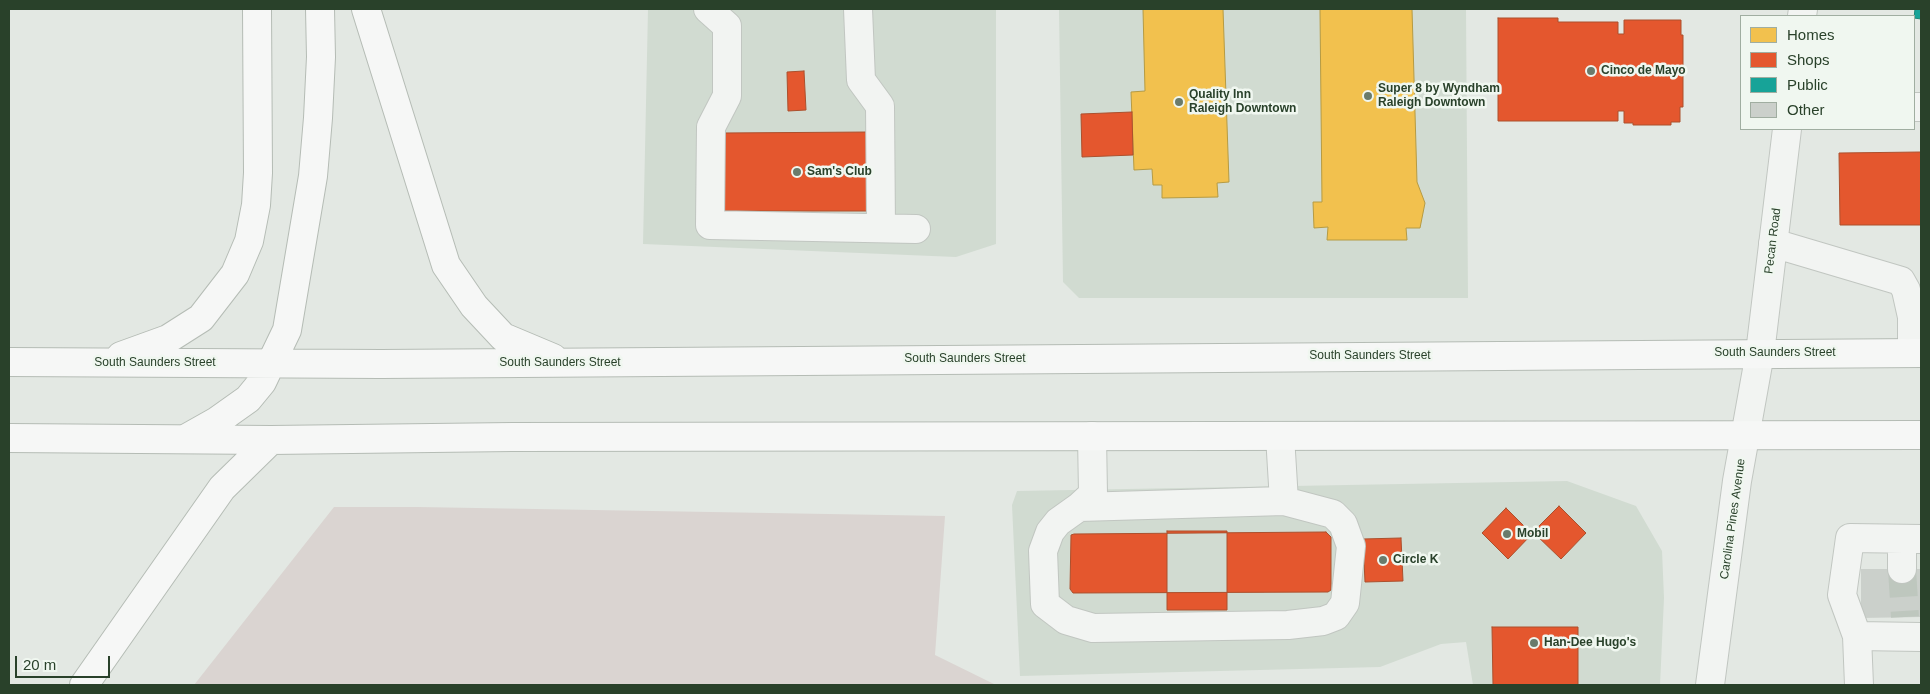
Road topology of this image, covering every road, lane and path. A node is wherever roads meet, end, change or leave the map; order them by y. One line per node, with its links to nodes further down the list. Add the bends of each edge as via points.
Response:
1 (257, 9): 14 (highway, via 256,205 249,241 236,274 201,318 168,339)
2 (320, 9): 15 (highway, via 321,57 313,176 287,330)
3 (366, 9): 16 (highway, via 446,265 474,306 503,337)
4 (708, 9): 7 (street, via 727,26 727,96 711,127 710,226)
5 (858, 9): 7 (street, via 861,80 880,106)
6 (1787, 130): 9 (street, Pecan Road)
7 (882, 228): 8 (street)
8 (916, 229)
9 (1773, 243): 10 (street); 11 (street, Pecan Road)
10 (1911, 279): 12 (street, via 1906,290)
11 (1760, 353): 12 (highway, South Saunders Street); 16 (highway, South Saunders Street); 17 (street, Carolina Pines Avenue)
12 (1917, 353)
13 (9, 362): 14 (highway, South Saunders Street)
14 (97, 363): 15 (highway, South Saunders Street)
15 (272, 363): 16 (highway, South Saunders Street); 22 (highway, via 248,399)
16 (563, 363)
17 (1747, 435): 18 (highway); 20 (highway); 31 (street, Carolina Pines Avenue, via 1737,481)
18 (1921, 435)
19 (1092, 436): 20 (highway); 23 (highway); 25 (street, via 1093,494)
20 (1280, 436): 24 (street)
21 (9, 438): 22 (highway)
22 (182, 440): 23 (highway)
23 (271, 440): 30 (highway, via 222,488)
24 (1284, 501): 25 (street); 25 (street, via 1333,514 1343,524 1350,546 1345,603 1336,616 1288,626 1092,628 1066,620 1045,604 1043,552 1050,532 1058,522)
25 (1079, 507)
26 (1912, 539): 27 (street); 29 (street, via 1850,538 1842,595)
27 (1902, 569)
28 (1910, 630): 29 (street)
29 (1857, 636): 32 (street)
30 (84, 685)
31 (1710, 685)
32 (1859, 685)

